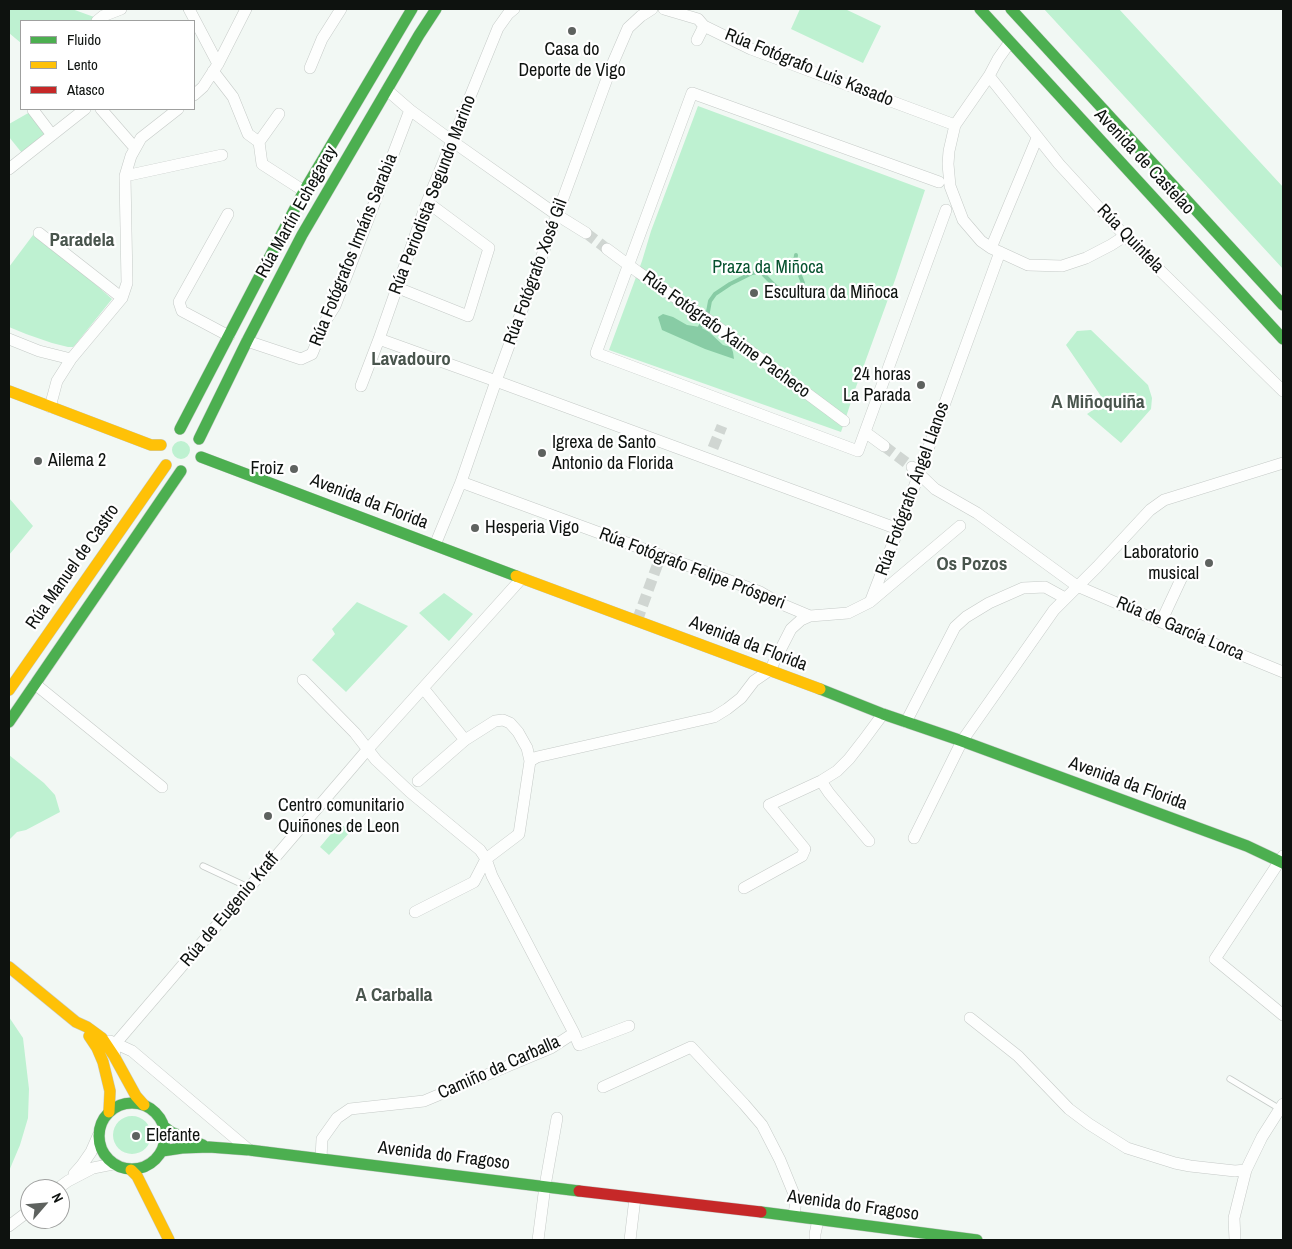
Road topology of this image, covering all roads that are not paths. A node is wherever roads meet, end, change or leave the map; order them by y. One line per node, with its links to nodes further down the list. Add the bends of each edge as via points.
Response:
1 (121, 9): 11 (street)
2 (246, 9): 16 (street)
3 (341, 9): 17 (street, via 322,39)
4 (412, 9): 37 (main road, Rúa Martín Echegaray)
5 (436, 9): 19 (main road, Rúa Martín Echegaray)
6 (514, 9): 30 (street, Rúa Periodista Segundo Marino, via 498,28)
7 (652, 9): 41 (street, Rúa Fotógrafo Xosé Gil, via 628,28)
8 (664, 9): 13 (street, Rúa Fotógrafo Luis Kasado, via 698,19)
9 (980, 9): 15 (main road, Avenida de Castelao)
10 (1011, 9): 50 (main road, Avenida de Castelao)
11 (98, 20)
12 (195, 22): 16 (street)
13 (704, 26): 14 (street); 27 (street, Rúa Fotógrafo Luis Kasado, via 751,49)
14 (697, 40)
15 (1010, 42): 18 (street); 54 (main road, Avenida de Castelao)
16 (216, 68): 20 (street); 31 (street, via 248,134)
17 (310, 68)
18 (989, 76): 27 (street); 29 (street, Rúa Quintela)
19 (387, 90): 25 (street); 55 (main road, Rúa Martín Echegaray, via 302,234)
20 (195, 94)
21 (32, 110): 28 (street)
22 (84, 110): 28 (street)
23 (101, 110): 32 (street)
24 (177, 110): 32 (street, via 141,138)
25 (410, 110): 30 (street); 55 (street, Rúa Fotógrafos Irmáns Sarabia, via 335,306 312,354 301,359)
26 (279, 114): 31 (street)
27 (955, 125): 46 (street, via 948,164 952,194 963,220 981,241)
28 (52, 135): 34 (street)
29 (1037, 138): 44 (street, Rúa Quintela); 46 (street, Rúa Fotógrafo Ángel Llanos)
30 (452, 141): 38 (street, Rúa Periodista Segundo Marino); 41 (street)
31 (259, 142): 37 (street, via 262,164)
32 (135, 148): 35 (street)
33 (222, 156): 35 (street)
34 (9, 169)
35 (125, 176): 49 (street, via 128,283)
36 (939, 182): 47 (street, via 692,93)
37 (304, 190): 51 (main road, Rúa Martín Echegaray)
38 (427, 202): 48 (street, Rúa Periodista Segundo Marino); 48 (street, via 489,248 468,316)
39 (946, 210): 64 (street)
40 (228, 214): 51 (street, via 179,302 182,311)
41 (557, 215): 43 (street); 57 (street, Rúa Fotógrafo Xosé Gil)
42 (39, 233): 49 (street)
43 (586, 233)
44 (1125, 236): 46 (street, via 1086,258 1062,266 1028,265); 60 (street, Rúa Quintela)
45 (607, 249): 47 (street, Rúa Fotógrafo Xaime Pacheco)
46 (995, 250): 73 (street, Rúa Fotógrafo Ángel Llanos)
47 (628, 264): 62 (street, Rúa Fotógrafo Xaime Pacheco); 64 (street, via 596,352 858,451)
48 (398, 288): 53 (street, Rúa Periodista Segundo Marino)
49 (122, 298): 56 (street)
50 (1283, 305)
51 (229, 336): 63 (main road, Rúa Martín Echegaray)
52 (9, 339): 56 (street)
53 (380, 339): 57 (street); 58 (street, Rúa Periodista Segundo Marino)
54 (1283, 339)
55 (247, 341): 65 (main road, Rúa Martín Echegaray)
56 (71, 359): 61 (street, via 57,381)
57 (496, 380): 70 (street); 75 (street, Rúa Fotógrafo Xosé Gil)
58 (361, 386)
59 (9, 391): 61 (main road)
60 (1283, 391)
61 (50, 406): 66 (main road, via 151,445)
62 (844, 421)
63 (180, 429): 65 (main road); 66 (main road, via 168,434)
64 (865, 432): 67 (street)
65 (199, 439): 69 (main road)
66 (161, 445): 72 (main road, via 160,452)
67 (884, 446)
68 (713, 448): 70 (street)
69 (201, 457): 74 (main road, via 194,468); 78 (main road, Avenida da Florida)
70 (709, 460): 77 (street)
71 (1283, 463): 81 (street, via 1164,500 1150,510)
72 (166, 465): 74 (main road); 91 (main road, Rúa Manuel de Castro)
73 (915, 470): 77 (street, Rúa Fotógrafo Ángel Llanos); 81 (street, via 936,489 977,513)
74 (181, 471): 89 (main road, Rúa Manuel de Castro)
75 (461, 482): 78 (street, Rúa Fotógrafo Xosé Gil); 84 (street, Rúa Fotógrafo Felipe Prósperi, via 760,592)
76 (960, 526): 83 (street)
77 (898, 529): 83 (street, Rúa Fotógrafo Ángel Llanos)
78 (435, 545): 80 (main road, Avenida da Florida)
79 (1182, 577): 85 (street)
80 (522, 578): 86 (main road, Avenida da Florida); 90 (street, Rúa de Eugenio Kraff)
81 (1077, 586): 82 (street); 85 (street, Rúa de García Lorca)
82 (1065, 598): 94 (street, via 1045,587 1023,588 966,617 955,627); 96 (street)
83 (870, 602): 84 (street, via 848,613)
84 (810, 616): 86 (street, via 791,628)
85 (1161, 622): 87 (street, Rúa de García Lorca)
86 (770, 670): 92 (main road, Avenida da Florida); 98 (street, via 754,681 734,704 714,717)
87 (1283, 672)
88 (303, 680): 97 (street)
89 (35, 684): 93 (main road, Rúa Manuel de Castro); 101 (street)
90 (423, 688): 95 (street); 97 (street, Rúa de Eugenio Kraff)
91 (9, 690)
92 (883, 714): 94 (main road, Avenida da Florida); 100 (street, via 849,758)
93 (9, 722)
94 (906, 722): 96 (main road, Avenida da Florida)
95 (465, 740): 98 (street, via 495,721 503,720 518,732); 99 (street)
96 (962, 741): 102 (street); 105 (main road, Avenida da Florida)
97 (368, 749): 104 (street, via 410,792 480,850); 107 (street, Rúa de Eugenio Kraff)
98 (530, 761): 104 (street, via 519,834)
99 (418, 781)
100 (821, 781): 103 (street); 108 (street, via 769,805 805,850 802,856)
101 (162, 787)
102 (914, 838)
103 (869, 841)
104 (486, 859): 109 (street, via 474,882); 115 (street, Camiño da Carballa)
105 (1282, 860): 111 (street, via 1215,959)
106 (203, 866): 107 (lane)
107 (250, 888): 117 (street, Rúa de Eugenio Kraff)
108 (744, 888)
109 (415, 912)
110 (9, 967): 113 (main road)
111 (1283, 1015)
112 (970, 1018): 133 (street, via 1018,1056 1069,1109 1127,1148 1190,1166)
113 (76, 1022): 116 (main road); 123 (main road, via 97,1048 103,1062 110,1092)
114 (628, 1026): 115 (street, via 579,1045)
115 (574, 1033): 130 (street, Camiño da Carballa, via 551,1048 424,1101 350,1109 337,1118 322,1139)
116 (102, 1038): 117 (street); 118 (main road)
117 (116, 1043): 118 (street); 128 (street, via 132,1051)
118 (114, 1056): 121 (main road)
119 (1230, 1079): 122 (lane)
120 (603, 1087): 138 (street, via 691,1047 762,1125 796,1199)
121 (144, 1105): 123 (main road, via 126,1104); 125 (main road, via 153,1110)
122 (1281, 1106): 133 (street)
123 (109, 1112): 126 (main road, via 103,1119)
124 (558, 1118): 136 (street)
125 (164, 1126): 127 (main road); 129 (main road)
126 (98, 1136): 131 (main road, via 102,1152); 134 (street, via 91,1152)
127 (209, 1147): 128 (main road, Avenida do Fragoso); 129 (main road)
128 (249, 1150): 130 (main road, Avenida do Fragoso)
129 (162, 1151): 132 (main road, via 146,1167)
130 (321, 1158): 136 (main road, Avenida do Fragoso)
131 (113, 1164): 132 (main road); 135 (street, via 93,1168)
132 (131, 1170): 142 (main road)
133 (1246, 1170): 147 (street, via 1234,1218)
134 (70, 1179)
135 (70, 1180)
136 (545, 1186): 137 (main road, Avenida do Fragoso); 143 (street)
137 (635, 1198): 138 (main road, Avenida do Fragoso); 144 (street)
138 (794, 1216): 140 (main road, Avenida do Fragoso)
139 (20, 1218): 141 (street)
140 (818, 1220): 145 (street); 146 (main road, Avenida do Fragoso)
141 (9, 1226)
142 (169, 1240)
143 (538, 1240)
144 (630, 1240)
145 (815, 1240)
146 (977, 1240)
147 (1235, 1240)

